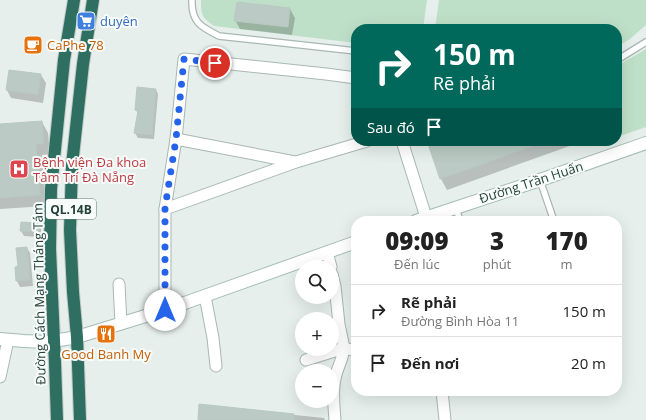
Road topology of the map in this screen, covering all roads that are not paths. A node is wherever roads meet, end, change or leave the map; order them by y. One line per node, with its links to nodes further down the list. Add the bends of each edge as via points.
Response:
1 (74, 0): 30 (highway, Đường Cách Mạng Tháng Tám / QL.14B, via 64,60 51,188 50,248)
2 (93, 0): 28 (highway, QL.14B, via 72,165 70,230)
3 (192, 0): 5 (lane, via 196,20 219,36)
4 (646, 42): 6 (lane)
5 (351, 50)
6 (622, 57)
7 (351, 77): 8 (street, via 184,59)
8 (176, 139): 12 (street); 14 (street)
9 (646, 143): 13 (street, Đường Trần Huấn)
10 (351, 146): 12 (street)
11 (403, 146): 16 (street)
12 (296, 162): 14 (street)
13 (540, 180): 15 (street, Đường Trần Huấn); 19 (lane)
14 (165, 208): 26 (street)
15 (456, 208): 17 (street, Đường Trần Huấn); 18 (lane)
16 (422, 216)
17 (434, 216)
18 (458, 216)
19 (552, 216)
20 (351, 244): 21 (street)
21 (327, 252): 22 (street); 24 (street)
22 (329, 260)
23 (119, 284): 27 (street)
24 (206, 296): 26 (street); 34 (street)
25 (337, 304): 31 (street)
26 (165, 310): 27 (street)
27 (121, 324): 28 (street)
28 (77, 337): 30 (street); 38 (highway, QL.14B)
29 (4, 339): 30 (street); 35 (street)
30 (54, 341): 37 (highway, Đường Cách Mạng Tháng Tám / QL.14B)
31 (344, 348): 32 (street); 33 (street); 39 (street, via 334,385)
32 (351, 349)
33 (306, 360)
34 (216, 366)
35 (0, 377)
36 (443, 396): 40 (street)
37 (56, 420)
38 (80, 420)
39 (335, 420)
40 (445, 420)

